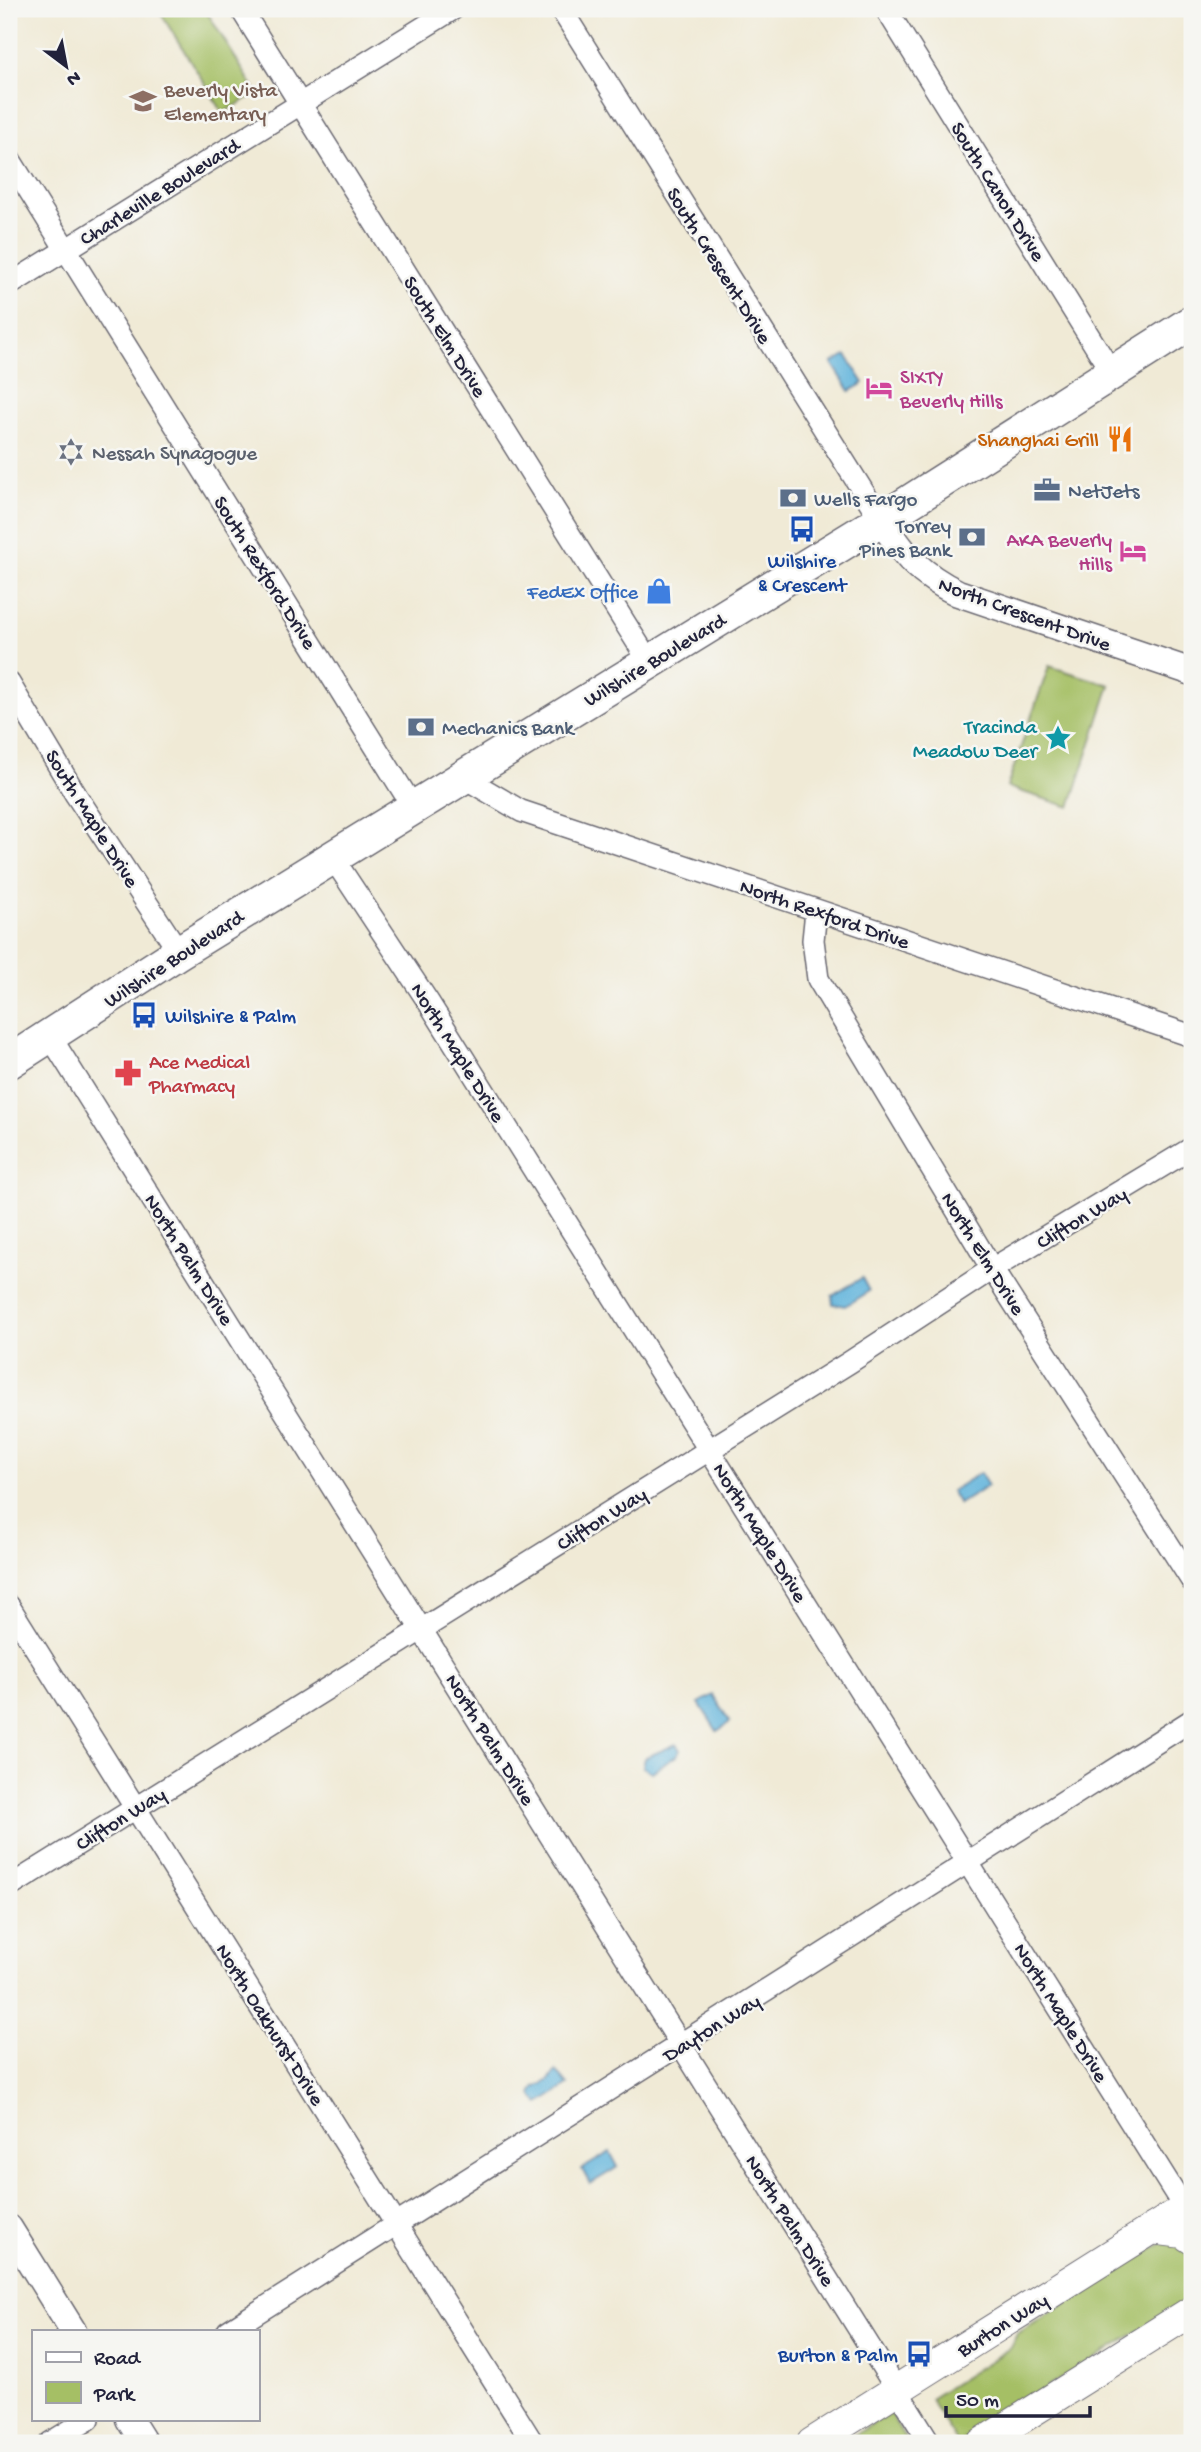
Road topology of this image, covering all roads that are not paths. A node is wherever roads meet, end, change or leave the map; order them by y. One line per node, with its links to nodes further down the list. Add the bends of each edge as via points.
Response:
1 (241, 9): 5 (street, South Elm Drive)
2 (453, 9): 5 (street, Charleville Boulevard)
3 (561, 9): 11 (street, South Crescent Drive)
4 (886, 9): 10 (street, South Canon Drive)
5 (300, 104): 7 (street, Charleville Boulevard); 12 (street, South Elm Drive)
6 (9, 158): 7 (street, South Rexford Drive)
7 (66, 250): 8 (street, Charleville Boulevard); 16 (street, South Rexford Drive)
8 (9, 285)
9 (1192, 323): 10 (main road, Wilshire Boulevard)
10 (1112, 373): 11 (main road, Wilshire Boulevard)
11 (881, 520): 12 (main road, Wilshire Boulevard); 13 (street, North Crescent Drive, via 905,556 932,580 958,593)
12 (650, 663): 15 (main road, Wilshire Boulevard)
13 (1192, 672)
14 (9, 682): 19 (street, South Maple Drive, via 76,795)
15 (463, 777): 16 (main road, Wilshire Boulevard); 18 (street, North Rexford Drive, via 521,811)
16 (413, 807): 17 (main road, Wilshire Boulevard)
17 (333, 858): 19 (main road, Wilshire Boulevard); 25 (street, North Maple Drive)
18 (816, 911): 21 (street, North Rexford Drive); 24 (street, North Elm Drive, via 813,940 818,979)
19 (179, 952): 20 (main road, Wilshire Boulevard)
20 (50, 1036): 22 (main road, Wilshire Boulevard); 28 (street, North Palm Drive)
21 (1192, 1036)
22 (9, 1062)
23 (1192, 1148): 24 (street, Clifton Way)
24 (992, 1269): 25 (street, Clifton Way); 26 (street, North Elm Drive)
25 (709, 1449): 28 (street, Clifton Way); 31 (street, North Maple Drive)
26 (1192, 1581)
27 (9, 1606): 30 (street, North Oakhurst Drive)
28 (422, 1630): 30 (street, Clifton Way); 33 (street, North Palm Drive)
29 (1192, 1720): 31 (street, Dayton Way)
30 (136, 1809): 32 (street, Clifton Way); 35 (street, North Oakhurst Drive)
31 (968, 1863): 33 (street, Dayton Way); 34 (street, North Maple Drive)
32 (9, 1887)
33 (683, 2045): 35 (street, Dayton Way); 42 (street, North Palm Drive)
34 (1189, 2206): 37 (main road, Burton Way)
35 (396, 2225): 41 (street, Dayton Way); 47 (street, North Oakhurst Drive)
36 (9, 2228): 40 (street)
37 (1152, 2229): 38 (main road, via 1183,2233); 42 (main road, Burton Way)
38 (1192, 2239)
39 (1192, 2311): 50 (main road)
40 (72, 2330)
41 (230, 2330)
42 (897, 2390): 48 (main road, Burton Way); 49 (street, North Palm Drive)
43 (87, 2420): 45 (street)
44 (130, 2420): 46 (street)
45 (50, 2443)
46 (144, 2443)
47 (533, 2443)
48 (812, 2443)
49 (930, 2443)
50 (982, 2443)

